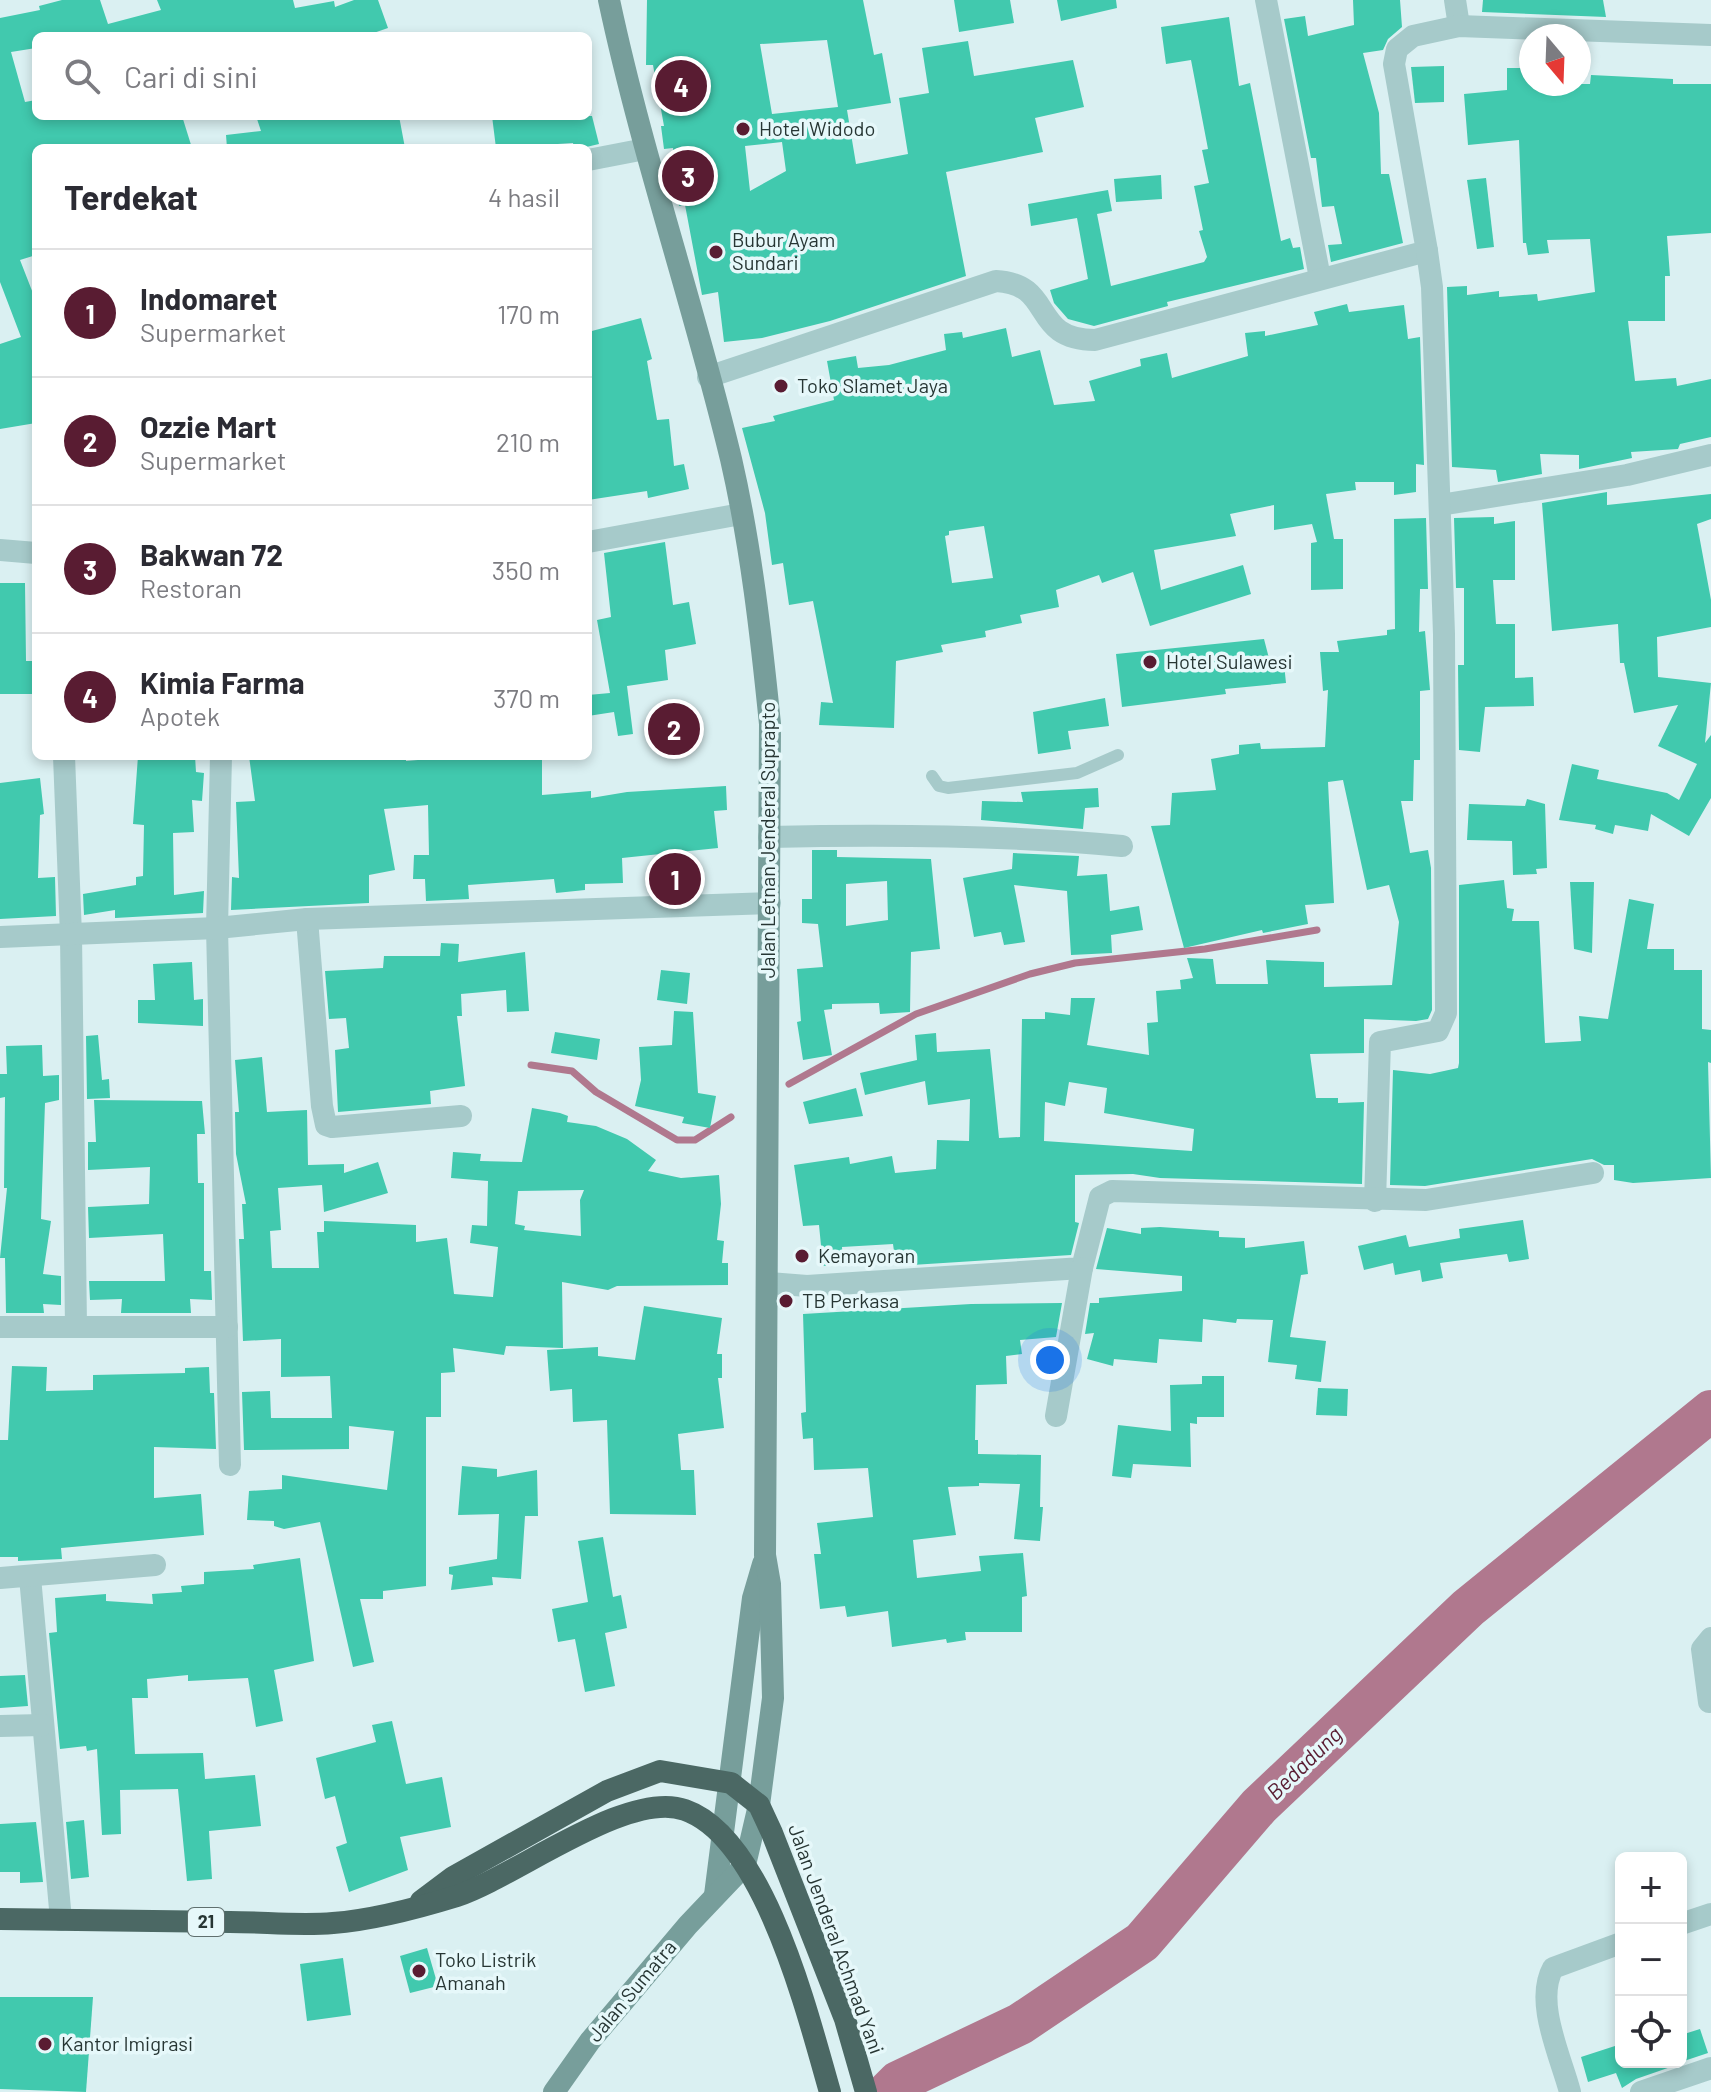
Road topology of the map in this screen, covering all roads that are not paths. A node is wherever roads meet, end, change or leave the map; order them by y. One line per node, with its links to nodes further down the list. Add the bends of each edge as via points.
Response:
1 (609, 0): 6 (main road, Jalan Letnan Jenderal Suprapto)
2 (1266, 0): 9 (street)
3 (1455, 0): 4 (street)
4 (1459, 26): 5 (street); 8 (street, via 1413,36 1397,49 1394,64)
5 (1711, 35)
6 (645, 149): 7 (street); 10 (main road, Jalan Letnan Jenderal Suprapto)
7 (592, 159)
8 (1427, 251): 9 (street); 12 (street)
9 (1320, 278): 10 (street, via 1095,340 1056,332 1017,282 996,281)
10 (708, 377): 13 (main road, Jalan Letnan Jenderal Suprapto)
11 (1711, 455): 12 (street, via 1627,475)
12 (1440, 505): 30 (street, via 1446,1013 1438,1031 1380,1042)
13 (741, 514): 14 (street); 21 (main road, Jalan Letnan Jenderal Suprapto, via 757,595 770,724)
14 (592, 541)
15 (0, 550): 16 (street)
16 (32, 553)
17 (1118, 755): 20 (lane, via 1077,773 948,788)
18 (64, 760): 26 (street)
19 (221, 760): 25 (street)
20 (932, 776)
21 (769, 837): 22 (street, via 947,834); 23 (main road, Jalan Letnan Jenderal Suprapto)
22 (1122, 846)
23 (770, 903): 24 (street); 32 (main road, Jalan Letnan Jenderal Suprapto)
24 (307, 919): 25 (street); 28 (street, via 326,1125)
25 (217, 928): 26 (street); 35 (street)
26 (71, 935): 27 (street); 34 (street)
27 (0, 937)
28 (461, 1116)
29 (1593, 1173): 30 (street, via 1426,1200)
30 (1375, 1201): 31 (street, via 1103,1192)
31 (1082, 1268): 32 (street, via 807,1286); 36 (street)
32 (769, 1283): 38 (main road, Jalan Letnan Jenderal Suprapto)
33 (0, 1327): 34 (street)
34 (76, 1327): 35 (street)
35 (227, 1327): 37 (street)
36 (1056, 1416)
37 (230, 1465)
38 (765, 1555): 46 (main road, Jalan Letnan Jenderal Suprapto, via 753,1598); 47 (main road, Jalan Letnan Jenderal Suprapto, via 773,1698)
39 (155, 1565): 40 (street)
40 (30, 1577): 41 (street); 44 (street)
41 (0, 1578)
42 (1711, 1638): 43 (street, via 1702,1649)
43 (1709, 1702)
44 (42, 1725): 45 (street); 54 (street)
45 (0, 1726)
46 (731, 1783): 47 (highway, 21); 48 (main road, Jalan Letnan Jenderal Suprapto); 51 (highway, 21, via 677,1772 645,1775 453,1877)
47 (759, 1805): 49 (main road, Jalan Letnan Jenderal Suprapto); 60 (highway, Jalan Jenderal Achmad Yani / 21, via 845,2019)
48 (725, 1836): 49 (highway, 21); 50 (main road, Jalan Letnan Jenderal Suprapto); 51 (highway, 21, via 682,1809 651,1805 461,1894)
49 (745, 1865): 50 (main road, Jalan Sumatra); 59 (highway, 21, via 773,1919)
50 (715, 1895): 58 (main road, Jalan Sumatra, via 590,2041)
51 (410, 1909): 54 (highway, 21, via 333,1923)
52 (1711, 1914): 55 (street)
53 (0, 1919): 54 (highway, 21)
54 (61, 1920)
55 (1687, 1922)
56 (1615, 1945): 61 (street, via 1553,1968 1549,1975 1547,2006)
57 (1711, 2068): 62 (street)
58 (554, 2092)
59 (830, 2092)
60 (866, 2092)
61 (1570, 2092)
62 (1641, 2092)

